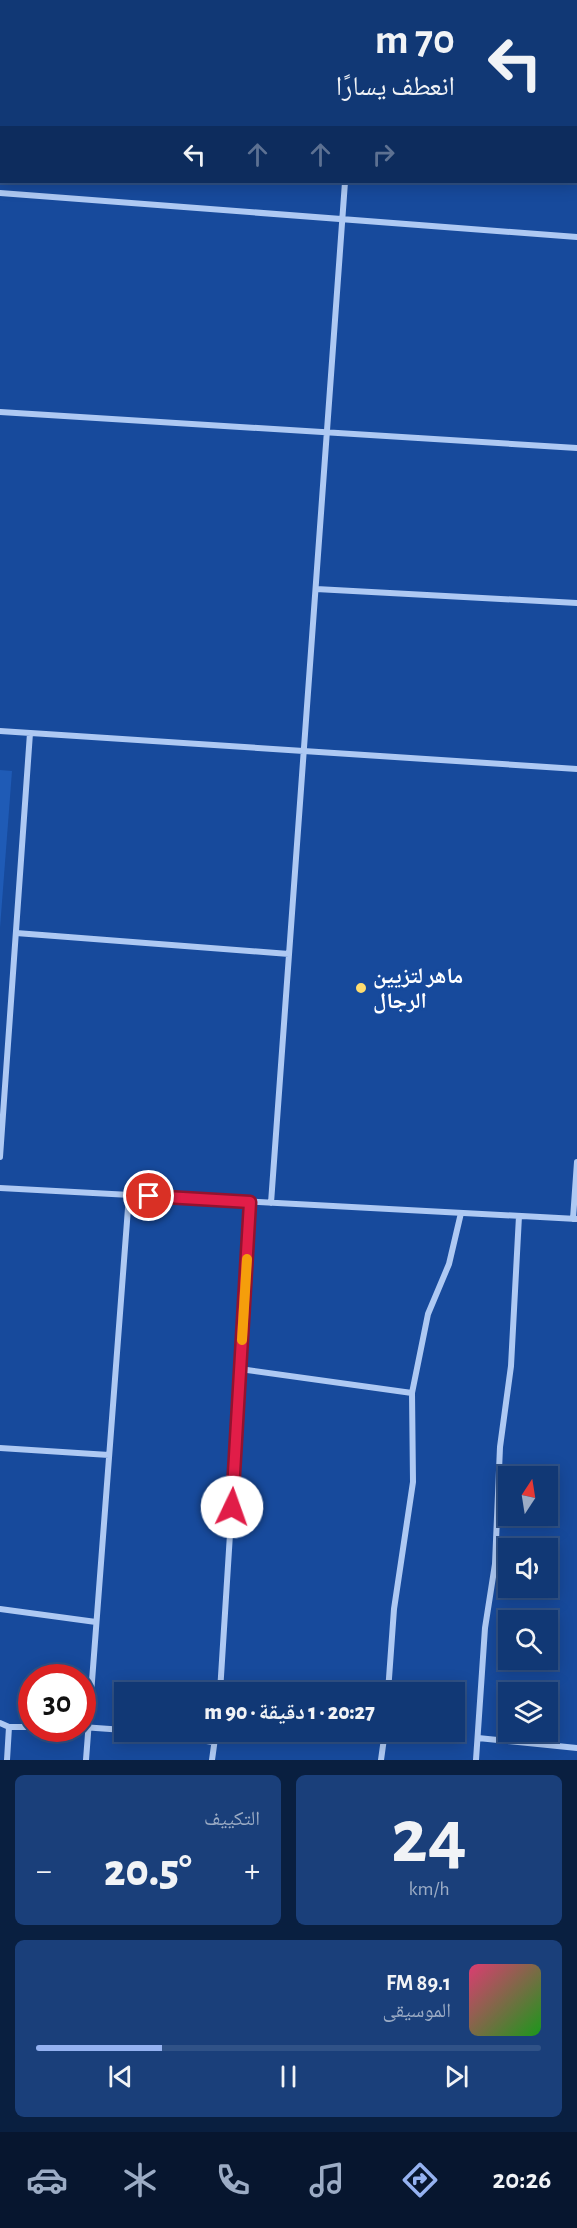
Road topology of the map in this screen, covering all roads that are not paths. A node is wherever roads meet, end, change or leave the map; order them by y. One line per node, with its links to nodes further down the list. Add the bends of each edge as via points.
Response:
1 (345, 183): 3 (street)
2 (0, 193): 3 (street)
3 (342, 219): 4 (street); 6 (street)
4 (577, 237)
5 (0, 412): 6 (street)
6 (327, 433): 7 (street); 8 (street)
7 (577, 448)
8 (316, 589): 9 (street); 12 (street)
9 (577, 603)
10 (0, 731): 11 (street)
11 (30, 733): 12 (street); 14 (street)
12 (304, 750): 13 (street); 15 (street)
13 (577, 769)
14 (16, 933): 15 (street); 16 (street)
15 (289, 954): 21 (street)
16 (0, 1157)
17 (577, 1162): 24 (street)
18 (0, 1188): 19 (street)
19 (129, 1195): 20 (street); 28 (street)
20 (250, 1202): 21 (street); 25 (street)
21 (271, 1203): 22 (street)
22 (460, 1213): 23 (street); 26 (street, via 448,1264 428,1314)
23 (519, 1216): 24 (street); 39 (street, via 511,1366 500,1447 495,1564 485,1628)
24 (575, 1219)
25 (240, 1369): 26 (street); 32 (street)
26 (412, 1393): 33 (street, via 413,1482 394,1609)
27 (0, 1448): 28 (street)
28 (109, 1455): 30 (street)
29 (0, 1610): 30 (street)
30 (96, 1622): 31 (street)
31 (92, 1664)
32 (221, 1682)
33 (389, 1682)
34 (0, 1723): 35 (street)
35 (9, 1727): 36 (street); 44 (street)
36 (18, 1727)
37 (96, 1728): 38 (street)
38 (114, 1729)
39 (478, 1738): 43 (street); 48 (street)
40 (85, 1742): 45 (street)
41 (213, 1742): 46 (street)
42 (383, 1742): 47 (street)
43 (577, 1748)
44 (7, 1760)
45 (86, 1760)
46 (212, 1760)
47 (381, 1760)
48 (476, 1760)

